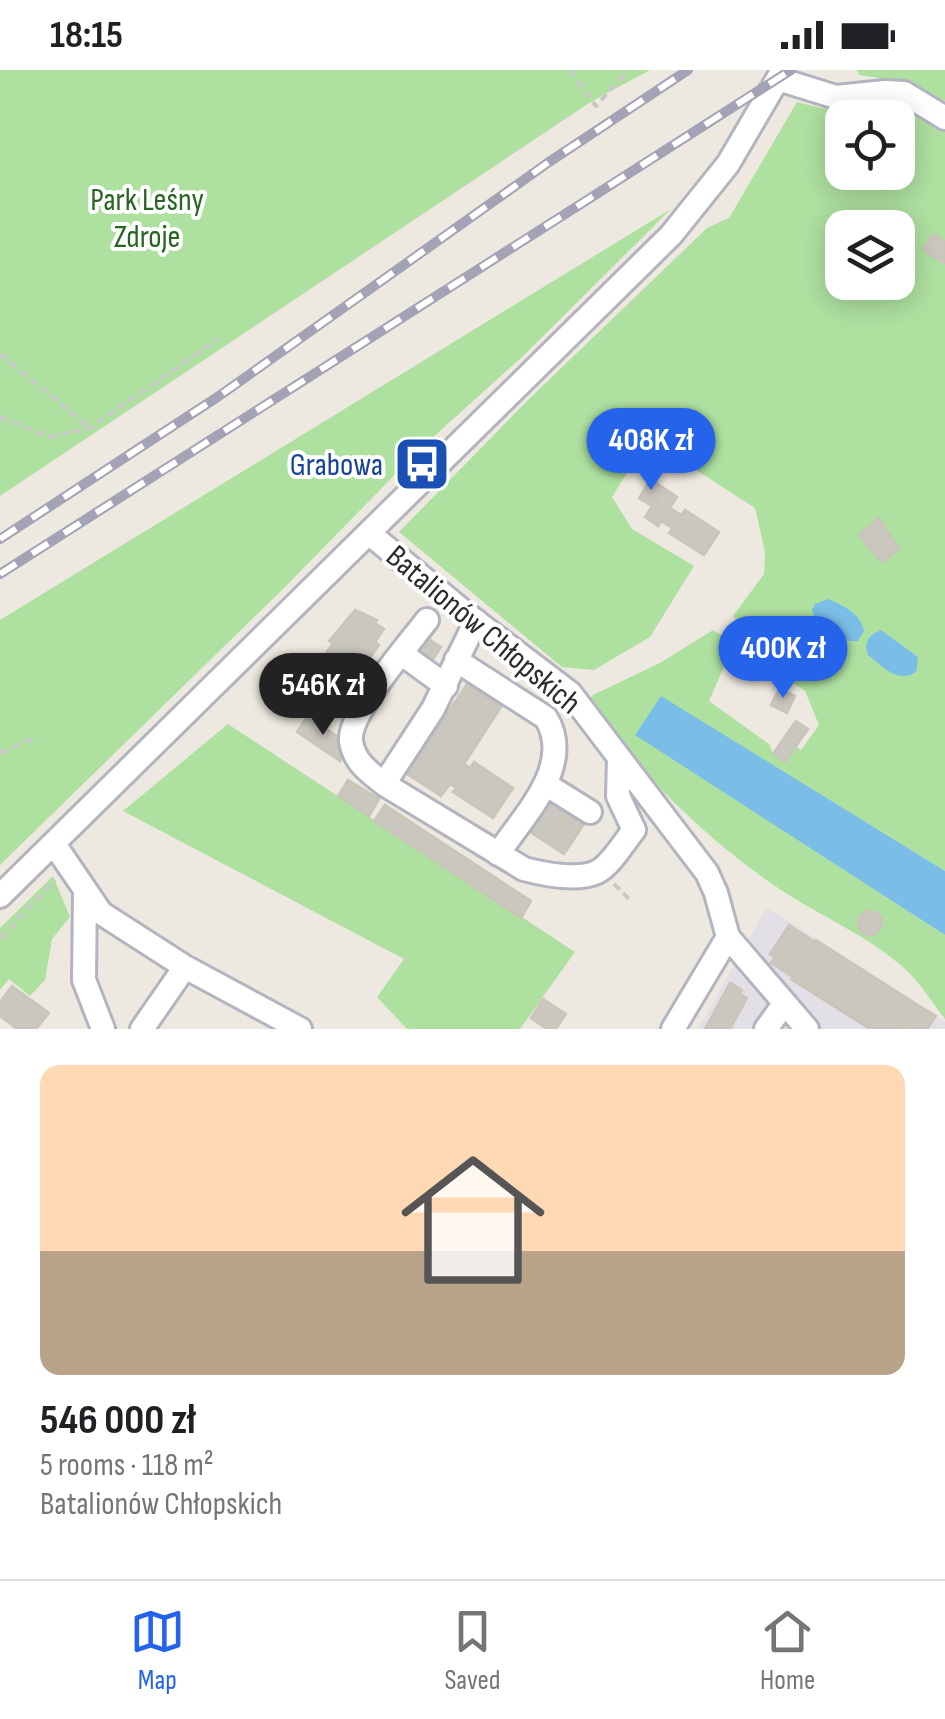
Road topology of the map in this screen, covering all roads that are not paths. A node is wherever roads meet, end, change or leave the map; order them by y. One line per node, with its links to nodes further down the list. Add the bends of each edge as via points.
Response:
1 (781, 74): 2 (street, via 836,97 904,93); 3 (street, Batalionów Chłopskich, via 728,164 671,235)
2 (945, 118)
3 (370, 534): 5 (street, Batalionów Chłopskich); 13 (street, Batalionów Chłopskich)
4 (426, 620): 6 (street)
5 (476, 621): 7 (street); 9 (street, Batalionów Chłopskich, via 570,693)
6 (402, 654): 8 (street); 10 (street, via 351,737 362,767)
7 (456, 660): 8 (street); 11 (street, via 546,718 554,754)
8 (446, 686): 10 (street)
9 (619, 757): 14 (street, via 618,796 634,830 600,870 538,872); 17 (street, Batalionów Chłopskich, via 707,874)
10 (384, 784): 14 (street)
11 (545, 784): 12 (street); 14 (street)
12 (590, 812)
13 (54, 844): 15 (street); 16 (street, Batalionów Chłopskich)
14 (498, 854)
15 (85, 892): 18 (street, via 120,928); 20 (street, via 84,980)
16 (0, 896)
17 (728, 936): 19 (street); 23 (street)
18 (184, 966): 21 (street); 22 (street)
19 (784, 1004): 24 (street); 25 (street)
20 (104, 1029)
21 (142, 1029)
22 (300, 1029)
23 (674, 1029)
24 (766, 1029)
25 (808, 1029)

